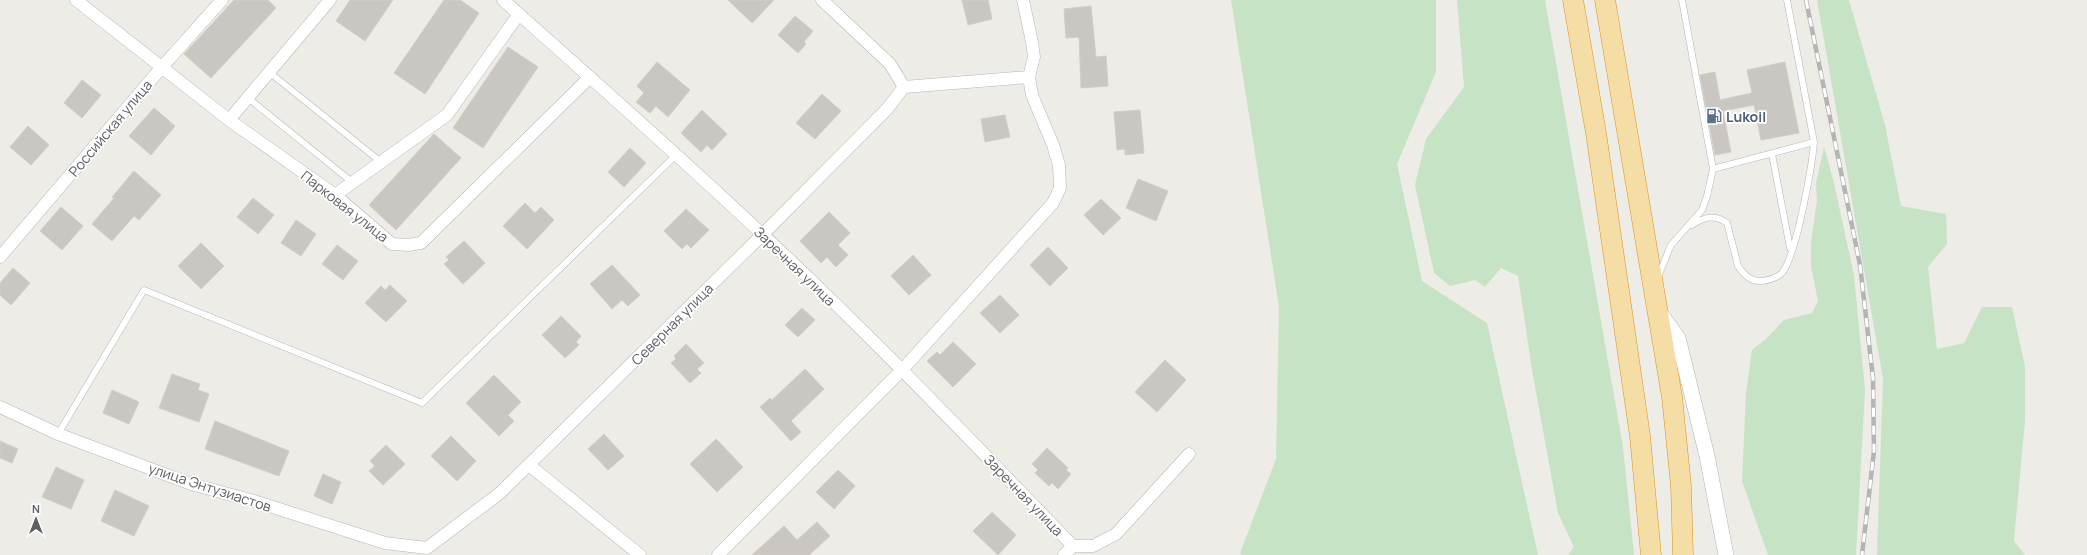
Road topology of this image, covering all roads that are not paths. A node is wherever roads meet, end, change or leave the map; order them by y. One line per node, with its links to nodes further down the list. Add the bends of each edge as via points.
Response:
1 (76, 0): 12 (street, Парковая улица)
2 (222, 0): 12 (street, Российская улица)
3 (330, 0): 13 (street)
4 (503, 0): 11 (street, Заречная улица)
5 (822, 0): 16 (street, via 890,64)
6 (1023, 0): 15 (street, via 1034,58)
7 (1573, 0): 42 (highway, via 1596,132 1640,436)
8 (1605, 0): 30 (highway)
9 (1682, 0): 23 (lane)
10 (1787, 0): 19 (lane)
11 (519, 14): 14 (street, Заречная улица); 22 (street, via 447,115)
12 (162, 67): 18 (street, Парковая улица); 29 (street, Российская улица)
13 (269, 72): 17 (street); 22 (lane)
14 (590, 77): 21 (street, Заречная улица); 25 (street, Парковая улица, via 421,243 392,244)
15 (1029, 77): 16 (street); 32 (street, via 1032,95 1059,165 1060,188 1053,203)
16 (904, 87): 27 (street, Северная улица, via 887,109)
17 (248, 98): 18 (street); 24 (lane)
18 (229, 120): 25 (street, Парковая улица)
19 (1814, 142): 20 (lane); 28 (lane, via 1812,167)
20 (1772, 154): 23 (lane); 28 (lane)
21 (676, 155): 27 (street, Заречная улица); 34 (lane, via 422,403 144,290)
22 (381, 162): 24 (street)
23 (1713, 169): 26 (lane, via 1702,210)
24 (352, 182): 25 (street)
25 (335, 195)
26 (1686, 229): 28 (lane, via 1711,217 1717,217 1727,223 1738,266 1751,279 1772,280 1781,275); 30 (lane, via 1671,245)
27 (763, 234): 32 (street, Заречная улица); 36 (street, Северная улица)
28 (1791, 252)
29 (0, 257)
30 (1654, 288): 31 (highway)
31 (1658, 311): 43 (highway, via 1676,424); 44 (street, via 1678,338 1707,456)
32 (902, 370): 37 (street, Заречная улица); 40 (street)
33 (0, 407): 34 (street, улица Энтузиастов)
34 (58, 434): 38 (street, улица Энтузиастов, via 190,484 254,501 385,543)
35 (1189, 454): 37 (street, via 1116,534 1093,546)
36 (529, 465): 38 (street, Северная улица, via 500,493); 39 (street)
37 (1073, 546): 41 (street)
38 (427, 548)
39 (640, 555)
40 (718, 555)
41 (1064, 555)
42 (1651, 555)
43 (1683, 555)
44 (1726, 555)

